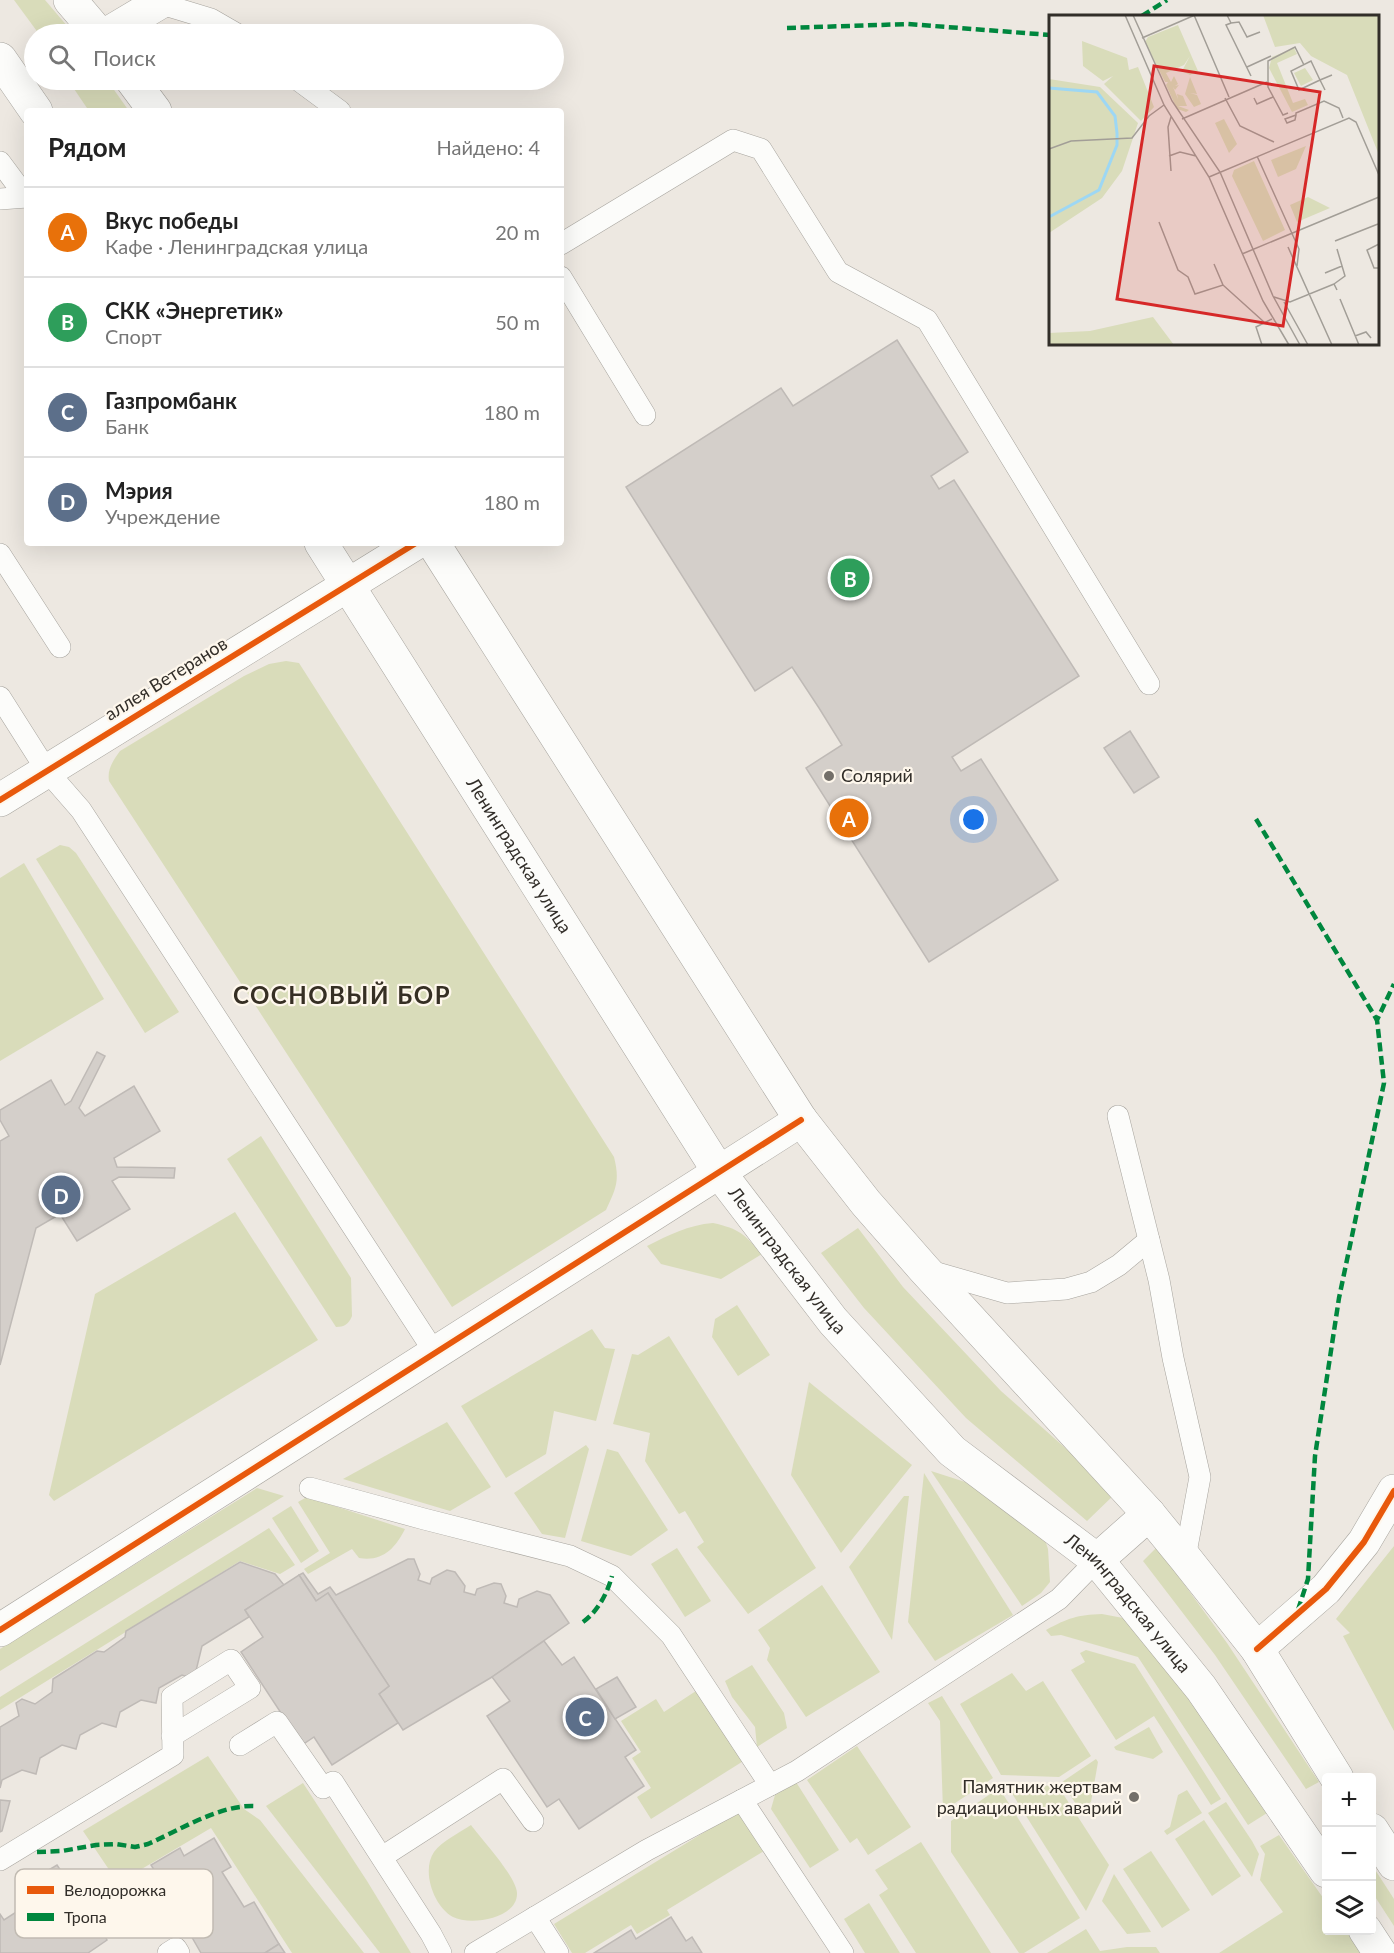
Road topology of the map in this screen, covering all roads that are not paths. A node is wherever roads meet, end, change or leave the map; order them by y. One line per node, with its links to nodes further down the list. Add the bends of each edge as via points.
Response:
1 (70, 0): 3 (main road)
2 (161, 2): 4 (main road); 5 (lane)
3 (90, 24)
4 (124, 24)
5 (220, 24)
6 (0, 59): 9 (main road)
7 (139, 90): 10 (main road)
8 (312, 90): 11 (lane)
9 (34, 108)
10 (153, 108)
11 (336, 108)
12 (0, 162): 13 (lane)
13 (24, 194)
14 (24, 197): 15 (lane)
15 (0, 199)
16 (564, 242): 25 (lane, via 733,140 761,149 838,272 927,320)
17 (564, 282): 18 (lane)
18 (645, 415)
19 (323, 546): 23 (main road, Ленинградская улица)
20 (411, 546): 23 (main road, аллея Ветеранов)
21 (436, 546): 30 (main road)
22 (0, 554): 24 (lane)
23 (348, 585): 27 (main road, аллея Ветеранов); 31 (main road, Ленинградская улица)
24 (60, 647)
25 (1149, 684)
26 (0, 697): 27 (lane)
27 (47, 771): 28 (main road, аллея Ветеранов); 34 (lane, via 88,820)
28 (0, 800)
29 (1118, 1116): 32 (lane)
30 (801, 1120): 31 (main road); 33 (main road)
31 (719, 1172): 34 (main road); 39 (main road, Ленинградская улица, via 833,1321 952,1451)
32 (1149, 1240): 33 (lane, via 1091,1282 1066,1289 1007,1293); 38 (lane, via 1200,1477)
33 (924, 1269): 37 (main road)
34 (435, 1353): 40 (main road)
35 (310, 1488): 45 (lane, via 570,1556 612,1576 671,1635)
36 (1394, 1491): 41 (main road, via 1364,1542 1326,1589)
37 (1149, 1514): 38 (main road); 39 (main road)
38 (1185, 1558): 41 (main road)
39 (1097, 1560): 45 (lane, via 1059,1599 860,1731); 52 (main road, Ленинградская улица, via 1201,1688)
40 (0, 1630)
41 (1257, 1649): 44 (main road)
42 (172, 1736): 50 (lane, via 173,1755)
43 (240, 1745): 49 (lane, via 277,1722 323,1788 333,1782)
44 (1334, 1773)
45 (770, 1785): 46 (lane)
46 (742, 1800): 53 (lane, via 647,1850); 60 (lane)
47 (533, 1821): 49 (lane, via 503,1779)
48 (1376, 1837): 51 (main road)
49 (382, 1857): 57 (lane)
50 (0, 1860)
51 (1394, 1864)
52 (1322, 1866)
53 (535, 1917): 58 (lane); 59 (lane)
54 (1368, 1935): 61 (main road)
55 (168, 1953): 56 (lane, via 176,1948)
56 (179, 1953)
57 (441, 1953)
58 (475, 1953)
59 (558, 1953)
60 (843, 1953)
61 (1380, 1953)

